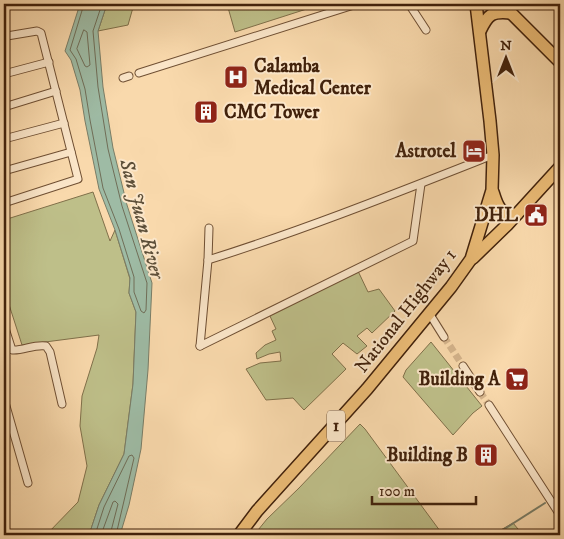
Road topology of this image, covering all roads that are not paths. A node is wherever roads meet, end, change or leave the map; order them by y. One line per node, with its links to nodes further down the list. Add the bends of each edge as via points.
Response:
1 (20, 4): 2 (street)
2 (30, 4)
3 (357, 4): 12 (street)
4 (409, 4): 7 (street)
5 (476, 4): 8 (highway, National Highway 1 / 1)
6 (508, 8): 8 (highway, via 486,18); 11 (highway)
7 (426, 30)
8 (479, 31): 19 (highway, National Highway 1 / 1)
9 (4, 34): 10 (street, via 42,33)
10 (49, 62): 13 (street); 14 (street)
11 (560, 62)
12 (138, 73)
13 (4, 74)
14 (56, 91): 15 (street); 16 (street)
15 (4, 107)
16 (64, 123): 17 (street); 18 (street)
17 (4, 140)
18 (72, 152): 21 (street); 24 (street, via 77,179)
19 (493, 155): 22 (street); 23 (highway, National Highway 1 / 1)
20 (560, 167): 26 (highway)
21 (4, 171)
22 (421, 184): 30 (street); 30 (street, via 414,241 200,346)
23 (492, 190): 25 (highway, National Highway 1 / 1); 26 (highway, 1, via 500,210)
24 (4, 203)
25 (486, 213): 27 (highway, via 497,216); 29 (highway, National Highway 1 / 1)
26 (516, 214): 27 (highway)
27 (507, 225): 29 (highway)
28 (209, 228): 30 (street)
29 (471, 259): 31 (highway, National Highway 1 / 1)
30 (208, 260)
31 (430, 313): 33 (street); 41 (highway, National Highway 1 / 1)
32 (4, 325): 37 (street, via 12,350 46,346)
33 (444, 338)
34 (463, 366): 35 (street)
35 (480, 392)
36 (4, 399): 39 (street)
37 (62, 404)
38 (488, 405): 40 (street)
39 (28, 483)
40 (560, 515)
41 (239, 535)

